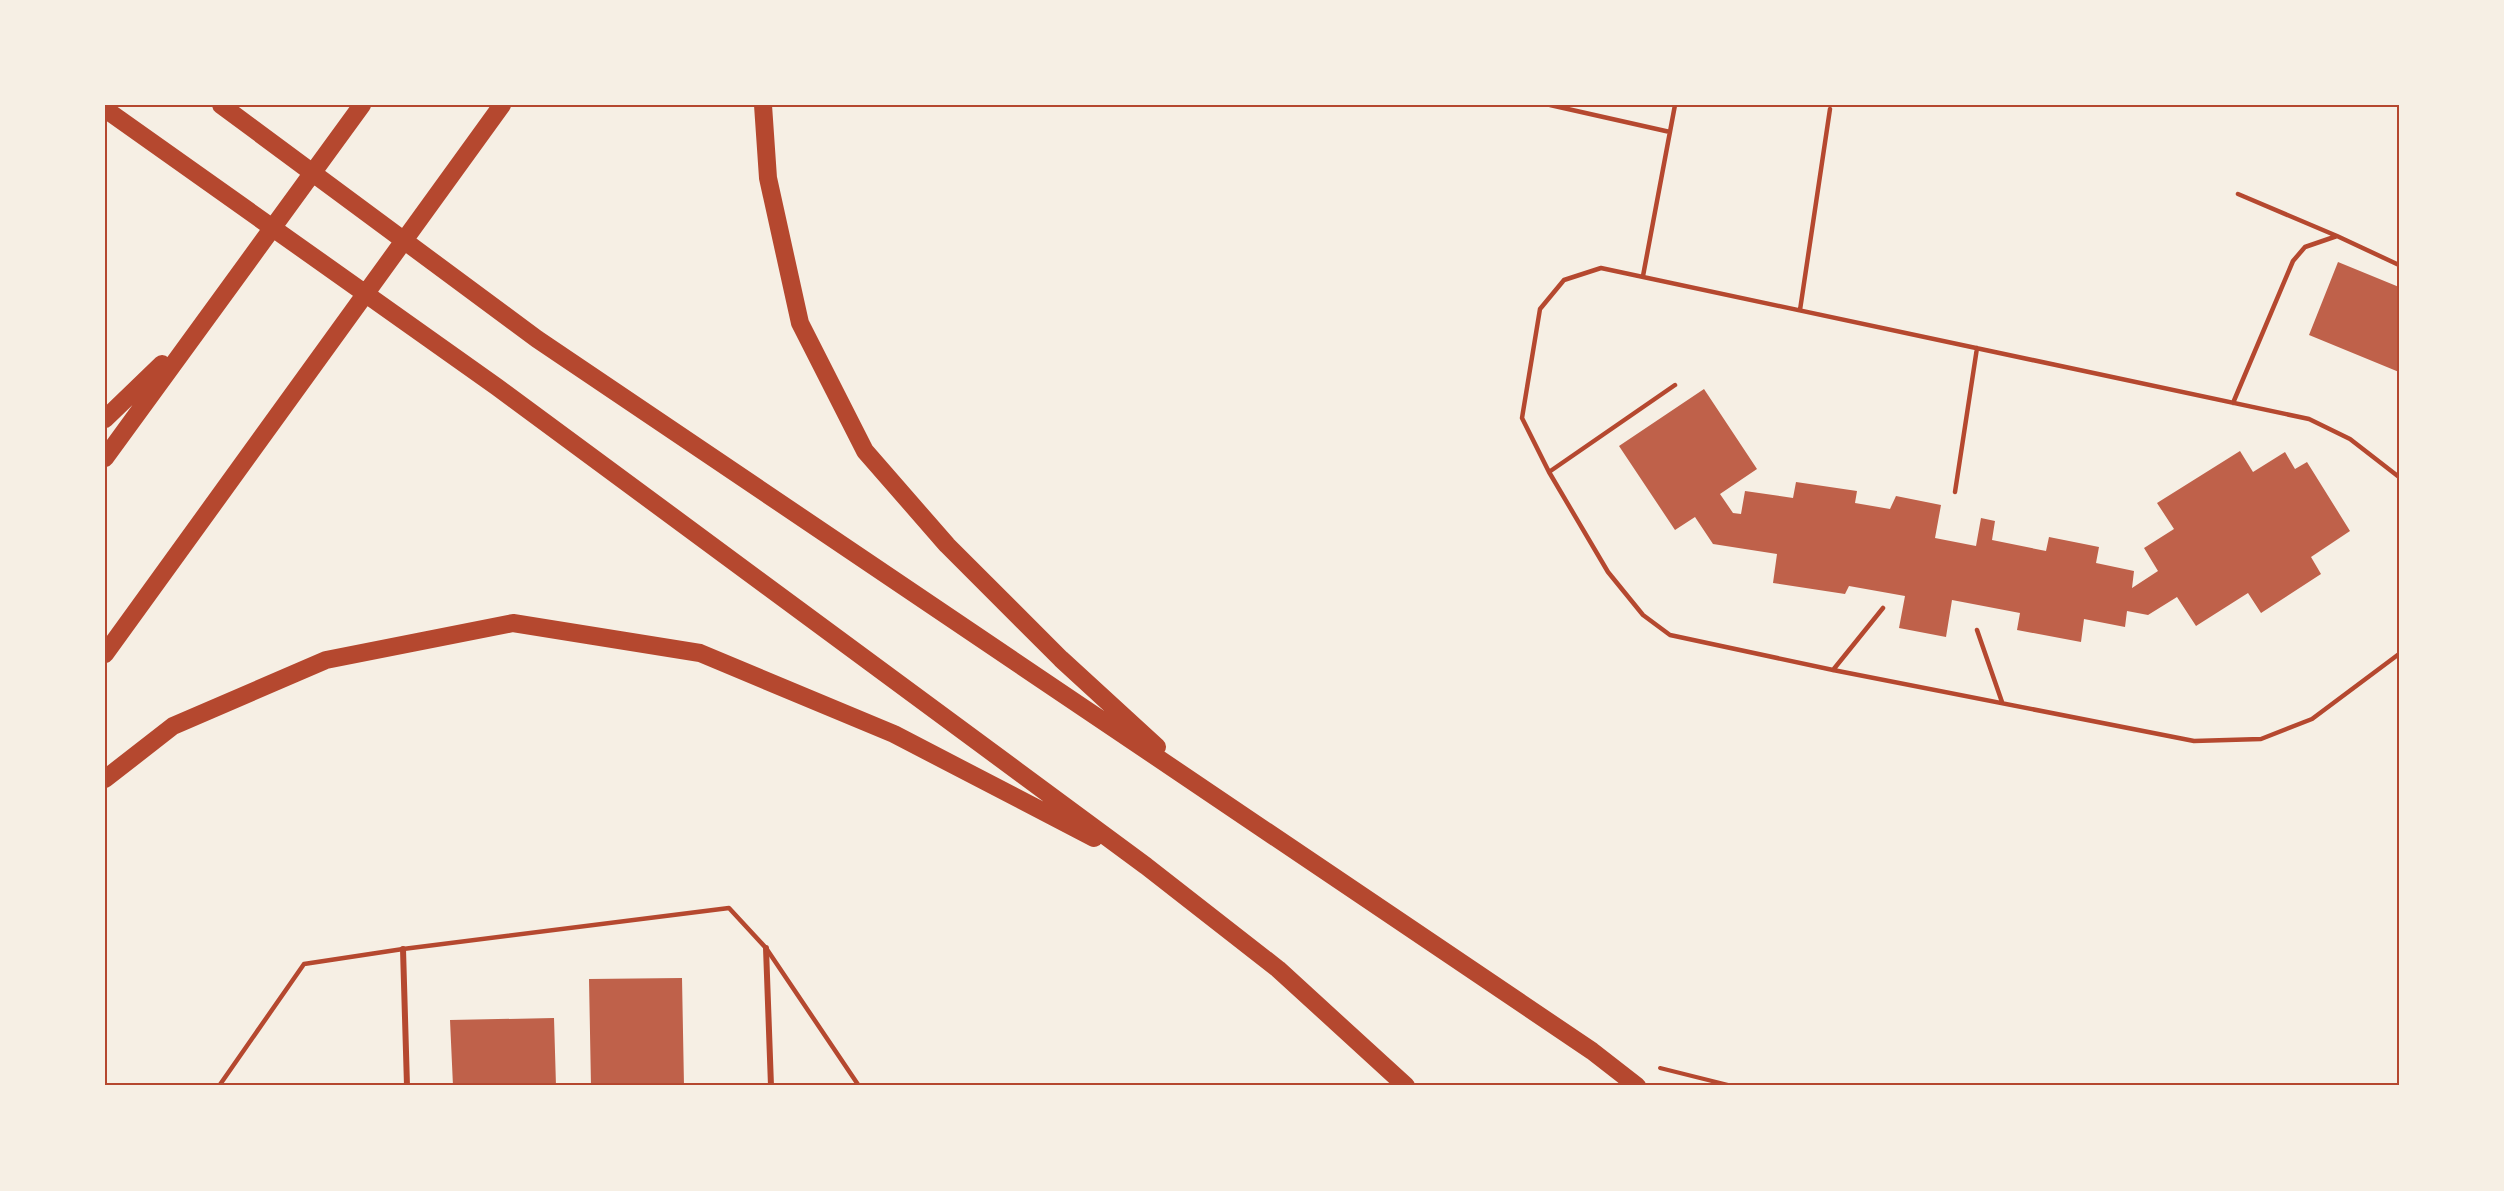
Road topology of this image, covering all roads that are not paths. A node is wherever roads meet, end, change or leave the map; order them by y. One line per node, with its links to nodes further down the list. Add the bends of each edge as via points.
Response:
1 (221, 105): 31 (highway, via 537,339)
2 (362, 105): 15 (highway)
3 (502, 105): 26 (highway)
4 (763, 105): 31 (highway, via 768,178 801,323 865,451 955,553 1060,659)
5 (1550, 105): 9 (lane)
6 (1675, 105): 9 (lane)
7 (105, 109): 32 (highway, via 497,387)
8 (1830, 109): 14 (lane)
9 (1670, 132): 13 (lane)
10 (2238, 194): 11 (lane)
11 (2337, 236): 12 (lane); 18 (lane, via 2305,248 2293,261)
12 (2399, 266)
13 (1643, 276): 14 (lane); 21 (lane, via 1601,268 1564,280 1539,309 1522,418)
14 (1800, 310): 16 (lane)
15 (197, 330): 19 (highway); 20 (highway)
16 (1977, 348): 18 (lane); 23 (lane)
17 (1675, 385): 21 (lane)
18 (2233, 403): 22 (lane, via 2309,419 2350,439)
19 (105, 419)
20 (105, 458)
21 (1549, 472): 28 (lane, via 1608,572 1643,615 1670,635)
22 (2399, 477)
23 (1955, 492)
24 (1883, 608): 28 (lane)
25 (1977, 630): 29 (lane)
26 (105, 654)
27 (2399, 654): 29 (lane, via 2312,719 2260,739 2194,741)
28 (1833, 670): 29 (lane)
29 (2002, 702)
30 (105, 779): 32 (highway, via 173,726 326,660 513,623 700,653 894,734)
31 (1202, 789): 40 (highway, via 1592,1051)
32 (1146, 866): 39 (highway, via 1278,969)
33 (766, 948): 34 (lane, via 729,909); 37 (street); 38 (lane)
34 (403, 949): 35 (lane, via 304,964); 36 (street)
35 (219, 1086)
36 (407, 1086)
37 (771, 1086)
38 (859, 1086)
39 (1406, 1086)
40 (1637, 1086)

